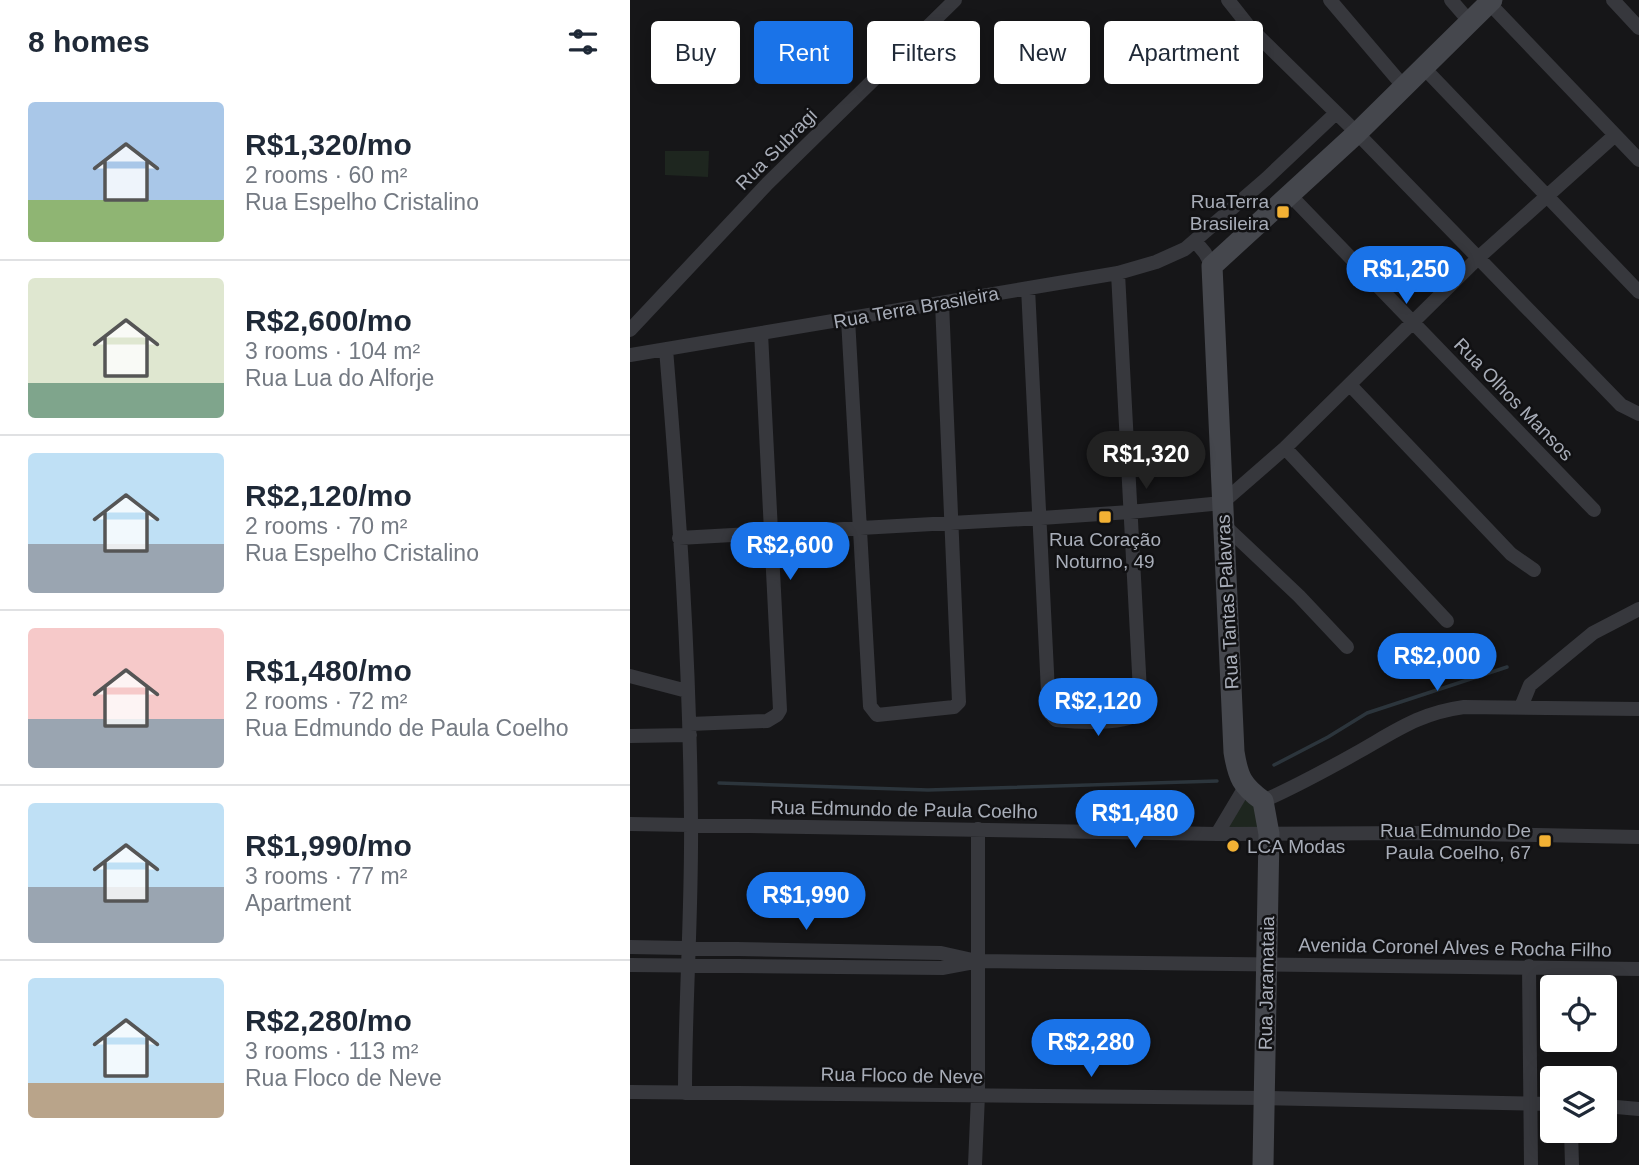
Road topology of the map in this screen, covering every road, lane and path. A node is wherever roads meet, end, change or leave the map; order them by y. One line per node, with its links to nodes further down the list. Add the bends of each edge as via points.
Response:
1 (955, 0): 26 (street, Rua Subragi, via 768,183)
2 (1227, 0): 11 (street)
3 (1329, 0): 10 (street)
4 (1451, 0): 7 (street)
5 (1613, 0): 8 (street)
6 (1491, 2): 7 (street); 13 (street)
7 (1470, 22): 9 (street)
8 (1639, 27)
9 (1424, 68): 10 (street); 16 (street)
10 (1404, 87): 12 (street)
11 (1336, 113): 12 (street); 17 (street, Rua Terra Brasileira)
12 (1357, 133): 15 (street); 18 (street)
13 (1614, 135): 14 (street); 16 (street)
14 (1639, 160)
15 (1290, 195): 19 (street); 25 (street, Rua Olhos Mansos)
16 (1547, 198): 18 (street); 22 (street)
17 (1195, 241): 19 (street); 20 (street, Rua Terra Brasileira, via 1171,257)
18 (1478, 258): 25 (street); 31 (street, via 1621,405)
19 (1212, 267): 33 (street, Rua Tantas Palavras)
20 (1118, 273): 21 (street, Rua Terra Brasileira); 35 (street)
21 (1028, 288): 23 (street, Rua Terra Brasileira); 36 (street)
22 (1639, 292)
23 (942, 303): 24 (street, Rua Terra Brasileira); 37 (street)
24 (848, 319): 27 (street, Rua Terra Brasileira); 39 (street)
25 (1414, 322): 30 (street); 34 (street, Rua Olhos Mansos)
26 (630, 330)
27 (761, 333): 28 (street, Rua Terra Brasileira); 40 (street)
28 (666, 348): 29 (street, Rua Terra Brasileira); 41 (street)
29 (630, 355)
30 (1350, 385): 32 (street); 42 (street, via 1511,554)
31 (1639, 414)
32 (1285, 448): 33 (street); 44 (street)
33 (1222, 503): 35 (street); 38 (street, Rua Tantas Palavras)
34 (1594, 510)
35 (1130, 512): 36 (street); 36 (street, via 1141,711 1130,719 1078,722 1050,715)
36 (1041, 518): 37 (street)
37 (952, 523): 39 (street); 39 (street, via 959,702 951,708 877,715 870,702)
38 (1225, 526): 45 (street); 52 (street, Rua Tantas Palavras, via 1234,752)
39 (861, 528): 40 (street)
40 (769, 533): 41 (street); 50 (street, via 780,710 767,721)
41 (679, 538): 47 (street)
42 (1534, 570)
43 (1639, 609): 48 (street, via 1593,633 1537,679)
44 (1447, 621)
45 (1347, 648)
46 (630, 677): 47 (street)
47 (687, 691): 50 (street)
48 (1521, 707): 49 (street); 53 (street, via 1464,707 1426,714)
49 (1639, 709)
50 (690, 729): 51 (street); 55 (street)
51 (630, 736)
52 (1245, 788): 53 (street); 57 (street)
53 (1264, 801): 58 (street, Rua Jaramataia)
54 (630, 824): 55 (street, Rua Edmundo de Paula Coelho)
55 (691, 824): 56 (street, Rua Edmundo de Paula Coelho); 61 (street)
56 (978, 829): 57 (street, Rua Edmundo de Paula Coelho); 62 (street)
57 (1217, 834): 58 (street, Rua Edmundo de Paula Coelho)
58 (1269, 834): 59 (street, Rua Edmundo de Paula Coelho); 64 (street, Rua Jaramataia)
59 (1639, 836)
60 (630, 947): 61 (street, Avenida Coronel Alves e Rocha Filho)
61 (687, 947): 62 (street, Avenida Coronel Alves e Rocha Filho, via 941,953); 65 (street)
62 (977, 961): 64 (street, Avenida Coronel Alves e Rocha Filho); 65 (street, Avenida Coronel Alves e Rocha Filho, via 942,968); 70 (street)
63 (630, 964): 65 (street, Avenida Coronel Alves e Rocha Filho)
64 (1266, 964): 66 (street, Avenida Coronel Alves e Rocha Filho); 71 (street, Rua Jaramataia)
65 (687, 965): 69 (street)
66 (1529, 967): 67 (street, Avenida Coronel Alves e Rocha Filho); 72 (street)
67 (1639, 969)
68 (630, 1092): 69 (street, Rua Floco de Neve)
69 (685, 1093): 70 (street, Rua Floco de Neve)
70 (978, 1096): 71 (street, Rua Floco de Neve); 77 (street)
71 (1264, 1098): 72 (street, Rua Floco de Neve); 78 (street, Rua Jaramataia)
72 (1530, 1103): 73 (street, Rua Floco de Neve); 79 (street)
73 (1540, 1103)
74 (1617, 1107): 75 (street)
75 (1639, 1108)
76 (1571, 1143): 80 (street)
77 (975, 1165)
78 (1263, 1165)
79 (1531, 1165)
80 (1572, 1165)

